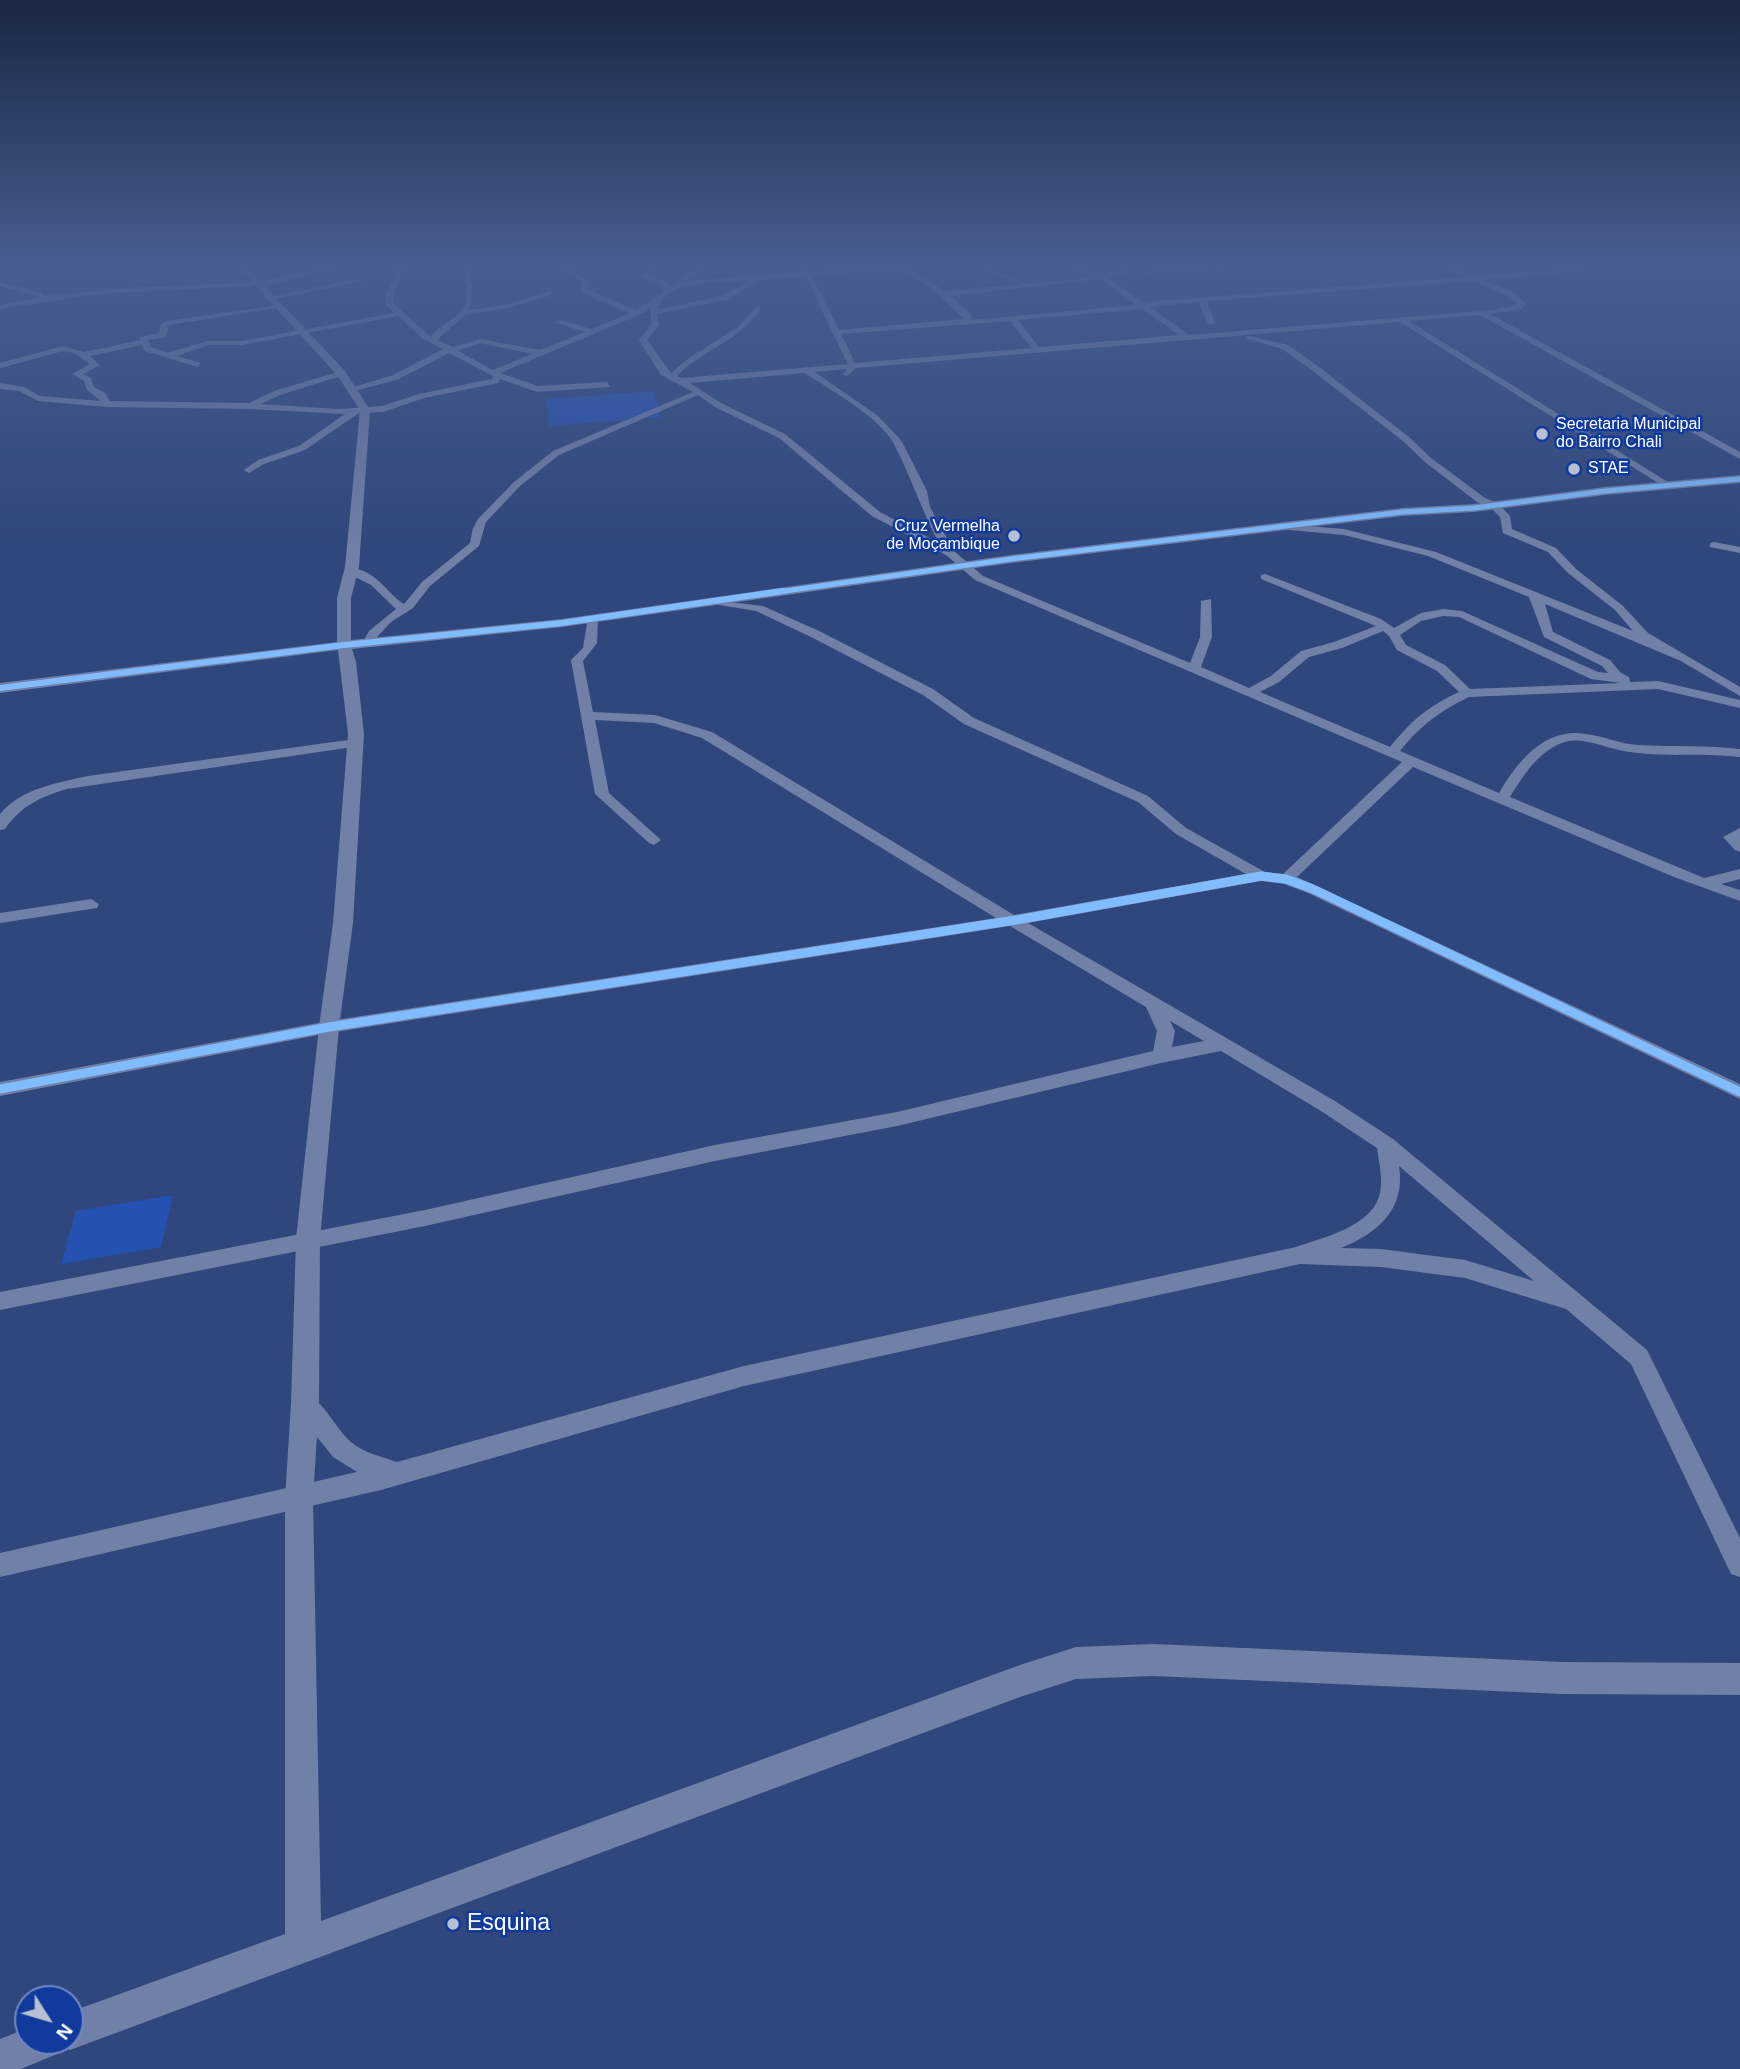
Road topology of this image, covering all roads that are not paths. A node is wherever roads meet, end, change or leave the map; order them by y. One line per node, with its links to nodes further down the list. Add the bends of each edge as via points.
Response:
1 (89, 360): 25 (street, via 96,365 75,374 88,380)
2 (183, 360): 14 (street)
3 (329, 360): 17 (street)
4 (432, 360): 22 (street)
5 (469, 360): 18 (street)
6 (527, 360): 18 (street)
7 (654, 360): 19 (street)
8 (689, 360): 19 (street)
9 (850, 360): 15 (street)
10 (939, 360): 15 (street)
11 (1302, 360): 32 (street, via 1428,460)
12 (1465, 360): 31 (street)
13 (1566, 360): 28 (street)
14 (198, 365)
15 (853, 367): 16 (street); 23 (street)
16 (808, 370): 19 (street); 23 (street)
17 (341, 373): 22 (street); 26 (street)
18 (495, 374): 20 (street, via 537,389); 27 (street, via 495,381 488,383)
19 (676, 379): 24 (street)
20 (607, 384)
21 (0, 386): 25 (street, via 44,399)
22 (354, 390): 27 (street)
23 (834, 390): 36 (street, via 883,425 898,442)
24 (699, 392): 36 (street, via 782,436 876,514); 43 (street, via 556,453 517,484 482,521 475,544 426,584)
25 (107, 404): 26 (street)
26 (249, 407): 27 (street)
27 (360, 411): 29 (street, via 302,448); 38 (street)
28 (1740, 456)
29 (249, 470)
30 (1740, 481): 31 (street)
31 (1668, 486): 32 (street)
32 (1494, 505): 33 (street); 48 (street, via 1505,516 1507,531 1552,550)
33 (1283, 527): 37 (street); 40 (street, via 1344,532 1418,550)
34 (1714, 545): 35 (street)
35 (1740, 550)
36 (950, 553): 37 (street)
37 (965, 565): 42 (street); 49 (street, via 982,579)
38 (351, 571): 43 (street, via 372,580 388,600); 47 (street, via 344,598)
39 (1265, 577): 45 (street)
40 (1534, 596): 48 (street); 50 (street, via 1548,634 1606,663)
41 (1208, 601): 49 (street, via 1206,637)
42 (716, 602): 44 (street); 68 (street, via 759,608 827,640 928,692 969,721 1143,799 1181,831)
43 (405, 609): 46 (street, via 387,620)
44 (592, 619): 46 (street); 57 (street, via 589,649 577,660)
45 (1389, 630): 50 (street, via 1417,617 1462,614 1595,676); 53 (street, via 1297,658 1275,679); 55 (street, via 1401,647 1441,668)
46 (368, 643): 47 (street)
47 (344, 645): 52 (street); 58 (street)
48 (1659, 646): 54 (street)
49 (1194, 668): 53 (street)
50 (1620, 678): 51 (street)
51 (1647, 684): 55 (street); 56 (street)
52 (0, 690)
53 (1251, 692): 59 (street)
54 (1740, 692)
55 (1467, 693): 59 (street, via 1415,724)
56 (1740, 704)
57 (586, 716): 65 (street, via 602,794); 74 (street, via 655,719 707,735)
58 (355, 743): 63 (street, via 75,783 27,799 8,811); 76 (street, via 343,923)
59 (1392, 752): 61 (street)
60 (1740, 753): 62 (street, via 1639,749 1581,737 1562,738 1525,764)
61 (1411, 761): 62 (street); 69 (street)
62 (1502, 799): 70 (street)
63 (0, 826)
64 (1740, 833): 66 (street, via 1730,837)
65 (654, 840)
66 (1740, 847)
67 (1740, 874): 70 (street)
68 (1261, 876): 69 (street); 74 (street)
69 (1286, 879): 80 (street)
70 (1703, 883): 71 (street)
71 (1740, 896)
72 (91, 904): 73 (street)
73 (0, 918)
74 (1011, 920): 75 (street); 76 (street)
75 (1154, 1006): 77 (street); 78 (street, via 1166,1031)
76 (329, 1027): 79 (street); 82 (street)
77 (1220, 1045): 78 (street); 81 (street)
78 (1161, 1056): 82 (street, via 897,1119)
79 (0, 1089)
80 (1740, 1092)
81 (1386, 1144): 83 (street, via 1391,1183 1384,1209 1359,1231); 85 (street)
82 (308, 1239): 84 (street); 86 (street)
83 (1297, 1256): 85 (street, via 1381,1258 1465,1269); 87 (street, via 744,1376)
84 (0, 1301)
85 (1571, 1302): 90 (street, via 1639,1357)
86 (305, 1404): 87 (street, via 350,1457); 88 (street)
87 (397, 1473): 88 (street)
88 (299, 1498): 89 (street); 92 (street)
89 (0, 1565)
90 (1740, 1565)
91 (1740, 1679): 92 (street, via 1563,1678 1153,1660 1076,1663)
92 (303, 1944): 93 (street)
93 (84, 2026)

